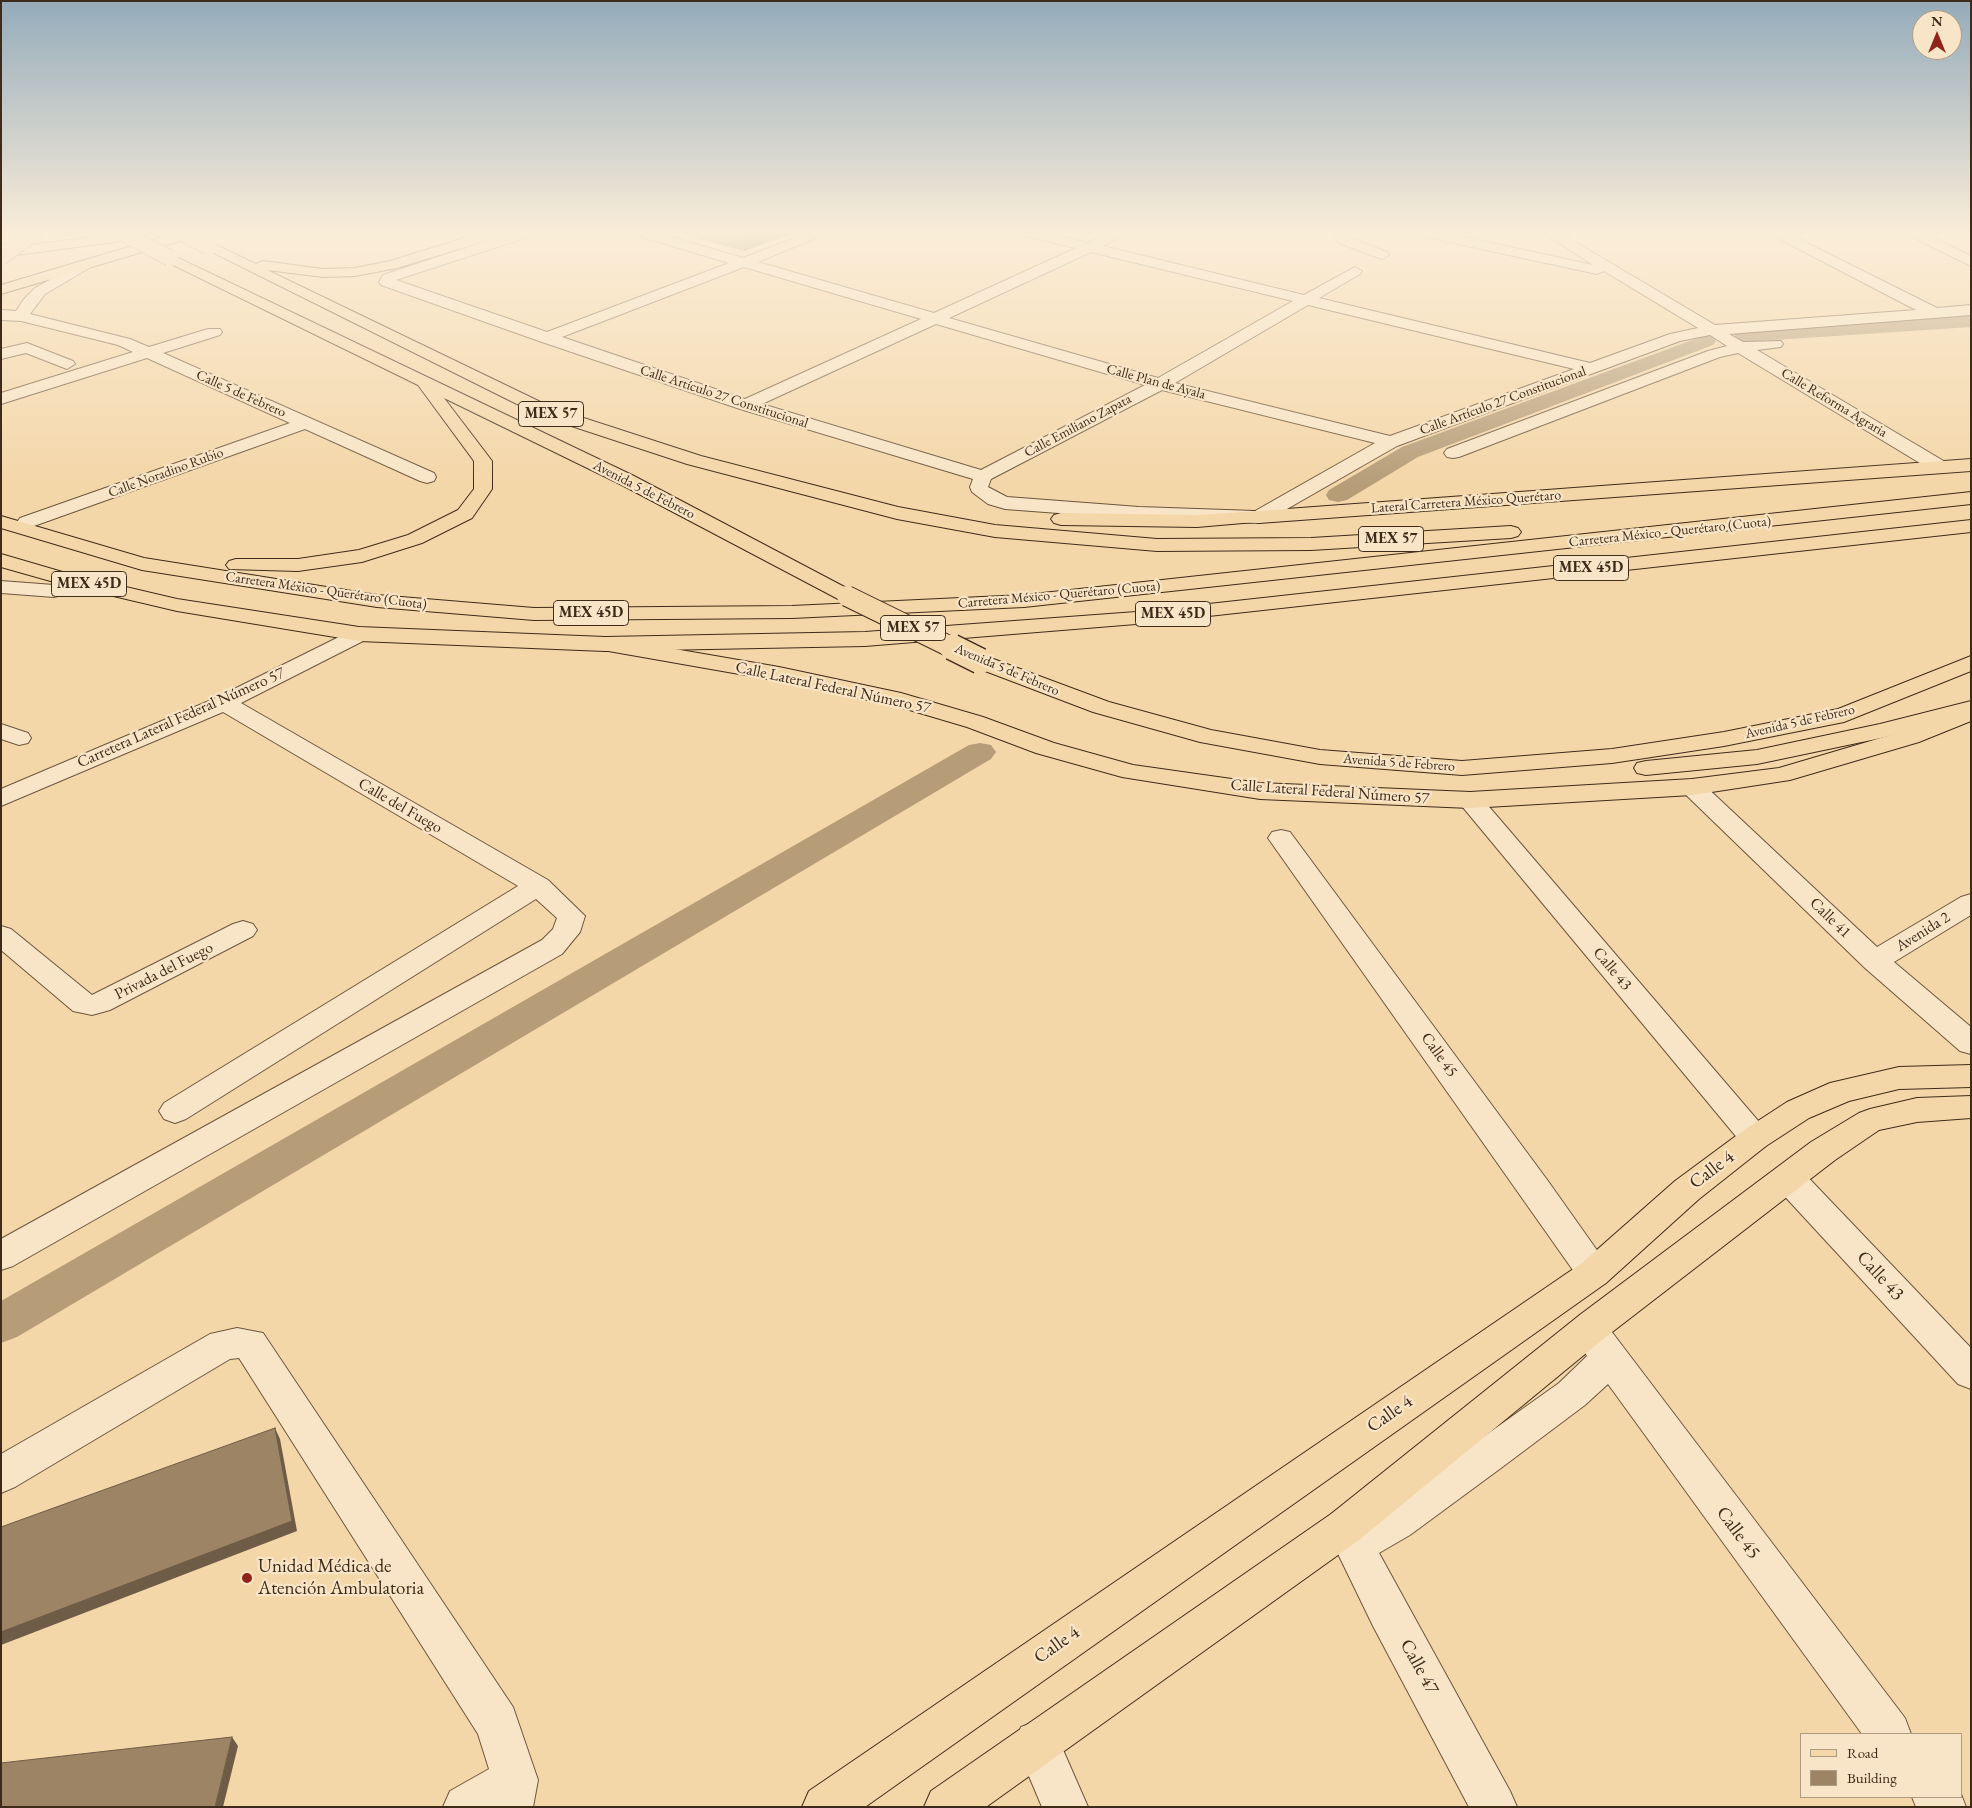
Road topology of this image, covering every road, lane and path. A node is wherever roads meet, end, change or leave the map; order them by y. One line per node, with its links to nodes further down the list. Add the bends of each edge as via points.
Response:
1 (8, 315): 12 (street, Calle 5 de Febrero)
2 (288, 315): 25 (main road, Avenida 5 de Febrero / MEX 57, bridge)
3 (346, 315): 38 (main road, MEX 57, via 547,412 694,460)
4 (481, 315): 16 (street, Calle Artículo 27 Constitucional)
5 (605, 315): 16 (street)
6 (919, 315): 13 (street, Calle Plan de Ayala)
7 (944, 315): 13 (street)
8 (1278, 315): 26 (street, Calle Emiliano Zapata)
9 (1373, 315): 23 (street)
10 (1688, 315): 14 (street, Calle Reforma Agraria)
11 (1904, 315): 14 (street, Calle Artículo 27 Constitucional)
12 (21, 316): 17 (street, Calle 5 de Febrero)
13 (934, 320): 26 (street, Calle Plan de Ayala); 28 (street)
14 (1714, 330): 19 (street, Calle Reforma Agraria); 23 (street, Calle Artículo 27 Constitucional, via 1676,337)
15 (214, 332): 20 (street)
16 (546, 338): 28 (street, Calle Artículo 27 Constitucional)
17 (124, 342): 20 (street, Calle 5 de Febrero); 22 (street)
18 (1790, 343): 19 (street, Calle Artículo 27 Constitucional)
19 (1740, 347): 31 (street, Calle Artículo 27 Constitucional); 33 (street, Calle Reforma Agraria)
20 (149, 352): 27 (street); 29 (street, Calle 5 de Febrero)
21 (1, 354): 22 (street, via 28,348)
22 (67, 364): 24 (street, via 21,380)
23 (1590, 368): 30 (street, Calle Artículo 27 Constitucional)
24 (9, 380)
25 (424, 381): 42 (main road, via 483,461 483,489 465,514 415,540 362,556 307,564 234,565 136,550); 55 (main road, Avenida 5 de Febrero / MEX 57, bridge, via 628,480 847,596 980,661 1101,707 1208,737 1320,757)
26 (1160, 384): 30 (street, Calle Plan de Ayala); 34 (street, Calle Emiliano Zapata)
27 (1, 399)
28 (746, 405): 34 (street, Calle Artículo 27 Constitucional)
29 (306, 423): 35 (street, Calle 5 de Febrero); 42 (street, Calle Noradino Rubio)
30 (1391, 442): 39 (street, Calle Artículo 27 Constitucional)
31 (1453, 453)
32 (1971, 464): 33 (main road, Lateral Carretera México Querétaro)
33 (1940, 468): 39 (main road, Lateral Carretera México Querétaro)
34 (983, 476): 39 (street, Lateral Carretera México Querétaro, via 979,481 982,492 1006,502 1139,513)
35 (427, 477)
36 (1971, 498): 37 (main road, Carretera México - Querétaro (Cuota) / MEX 45D)
37 (1886, 506): 38 (main road, MEX 57, via 1750,511 1311,544 1156,544 995,531); 41 (main road, Carretera México - Querétaro (Cuota) / MEX 45D, via 1024,601 782,612 534,614 377,601 142,564)
38 (897, 513): 39 (main road, via 1138,521)
39 (1259, 517)
40 (1, 518): 42 (main road)
41 (1, 522)
42 (27, 522)
43 (1971, 526): 50 (main road, Carretera México - Querétaro (Cuota) / MEX 45D, via 1136,618 865,640)
44 (1, 560): 48 (main road, Carretera México - Querétaro (Cuota) / MEX 45D, via 61,578)
45 (1, 579): 47 (main road)
46 (1, 587): 47 (street)
47 (54, 591): 48 (main road)
48 (177, 605): 49 (main road, Carretera México - Querétaro (Cuota) / MEX 45D)
49 (359, 634): 50 (main road, Carretera México - Querétaro (Cuota) / MEX 45D); 52 (street, Carretera Lateral Federal Número 57)
50 (605, 644): 58 (main road, Calle Lateral Federal Número 57, via 779,674 901,700 975,722 1045,748 1131,772 1260,791)
51 (1971, 663): 55 (main road, Avenida 5 de Febrero / MEX 57, via 1835,717 1724,739 1612,756)
52 (224, 703): 57 (street, Carretera Lateral Federal Número 57); 60 (street, Calle del Fuego)
53 (1971, 708): 55 (main road, via 1757,757 1634,769)
54 (1971, 712): 56 (main road, Calle Lateral Federal Número 57, via 1910,737 1781,774)
55 (1462, 768)
56 (1692, 787): 58 (main road, Calle Lateral Federal Número 57); 64 (street, Calle 41)
57 (1, 798)
58 (1470, 800): 69 (street, Calle 43)
59 (1281, 838): 72 (street, Calle 45)
60 (538, 886): 68 (street); 71 (street, Calle del Fuego, via 572,916 566,932 552,947)
61 (1971, 903): 64 (street, Avenida 2)
62 (243, 930): 63 (street, Privada del Fuego, via 100,1003 84,1004)
63 (1, 935)
64 (1875, 961): 65 (street, Calle 41)
65 (1971, 1044)
66 (1971, 1076): 69 (main road, Calle 4, via 1899,1078 1842,1091 1798,1110)
67 (1971, 1107): 70 (main road, via 1918,1110 1870,1121)
68 (175, 1111)
69 (1755, 1138): 72 (main road, Calle 4, via 1687,1190)
70 (1789, 1179): 73 (main road); 74 (street, Calle 43)
71 (1, 1256)
72 (1594, 1273): 81 (main road, Calle 4)
73 (1599, 1345): 76 (main road); 77 (street, Calle 45)
74 (1971, 1373)
75 (1, 1475): 79 (street, via 222,1345 250,1344 497,1723)
76 (1350, 1536): 78 (main road); 84 (street, Calle 47)
77 (1887, 1733)
78 (1037, 1742): 82 (main road); 83 (street)
79 (512, 1793): 80 (street)
80 (466, 1807)
81 (825, 1807)
82 (946, 1807)
83 (1065, 1807)
84 (1494, 1807)

